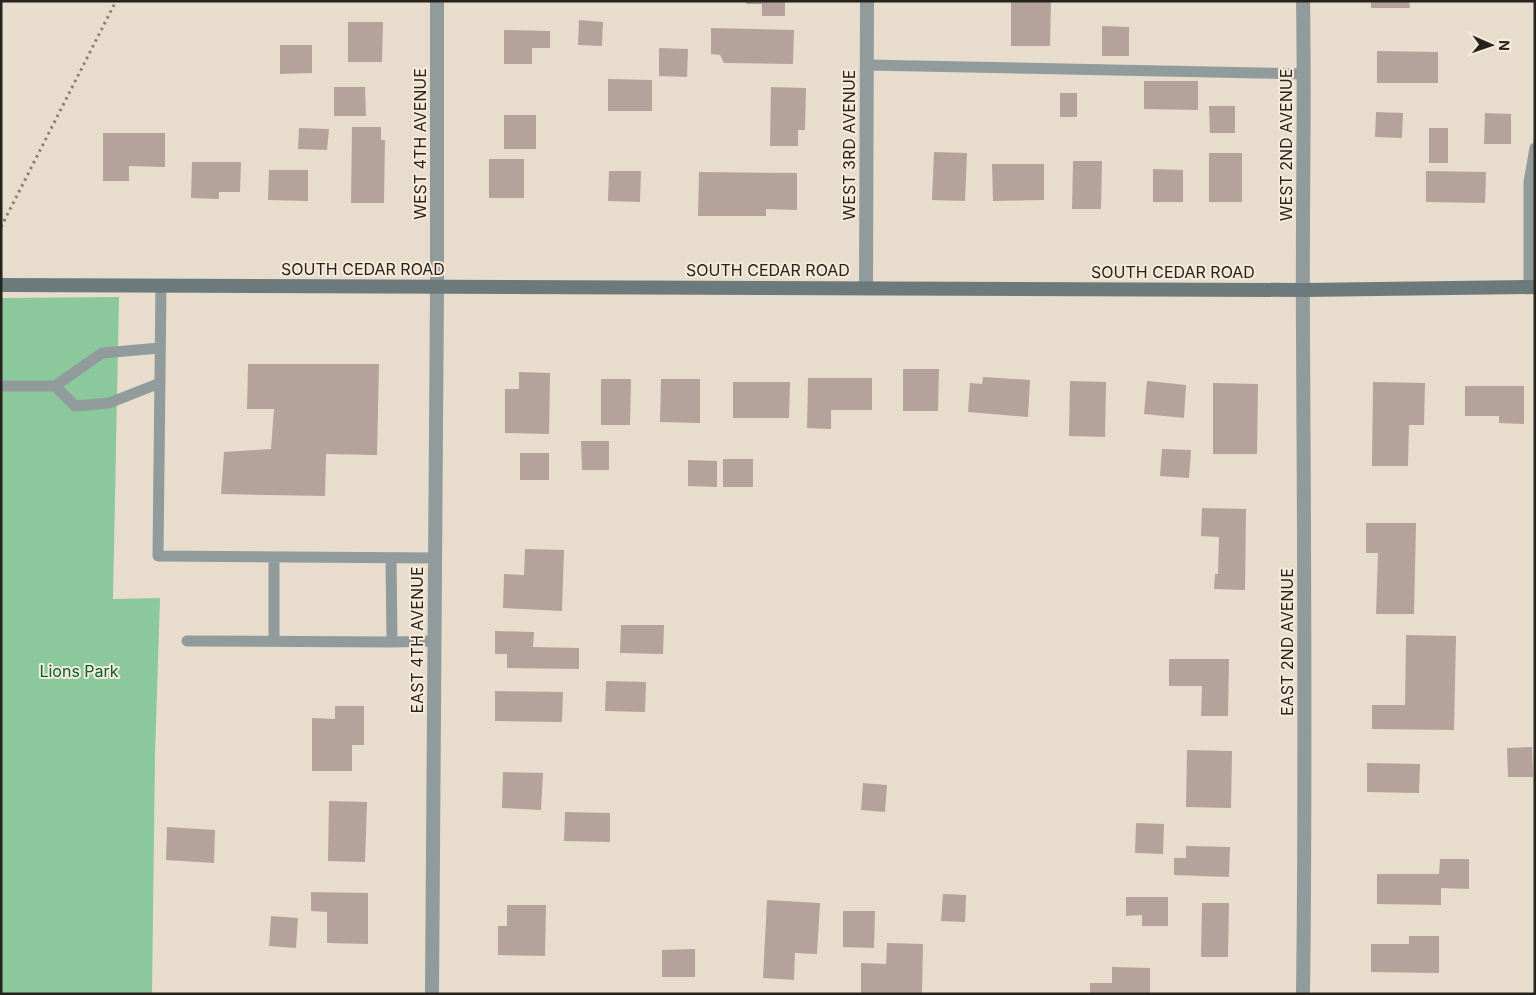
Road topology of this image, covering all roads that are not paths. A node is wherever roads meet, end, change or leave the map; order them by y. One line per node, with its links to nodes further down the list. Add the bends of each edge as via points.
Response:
1 (437, 1): 9 (street, WEST 4TH AVENUE)
2 (867, 1): 4 (street, WEST 3RD AVENUE)
3 (1303, 1): 5 (street, WEST 2ND AVENUE)
4 (867, 65): 5 (lane); 11 (street, WEST 3RD AVENUE)
5 (1304, 74): 12 (street, WEST 2ND AVENUE)
6 (1535, 148): 10 (lane, via 1529,182)
7 (1, 285): 8 (main road, SOUTH CEDAR ROAD)
8 (161, 285): 9 (main road, SOUTH CEDAR ROAD); 13 (lane)
9 (437, 286): 11 (main road, SOUTH CEDAR ROAD); 19 (street, EAST 4TH AVENUE)
10 (1532, 287): 12 (main road, SOUTH CEDAR ROAD)
11 (866, 288): 12 (main road, SOUTH CEDAR ROAD)
12 (1302, 290): 25 (street, EAST 2ND AVENUE, via 1306,813)
13 (160, 348): 14 (lane); 16 (lane, via 102,353)
14 (160, 383): 16 (lane, via 109,403 75,406); 17 (lane, via 158,556)
15 (1, 386): 16 (lane)
16 (55, 386)
17 (274, 557): 18 (lane); 21 (lane)
18 (391, 558): 19 (lane); 23 (lane)
19 (436, 558): 22 (street, EAST 4TH AVENUE)
20 (187, 641): 21 (lane)
21 (274, 641): 23 (lane)
22 (435, 641): 23 (lane); 24 (street, EAST 4TH AVENUE)
23 (392, 642)
24 (432, 994)
25 (1303, 994)

